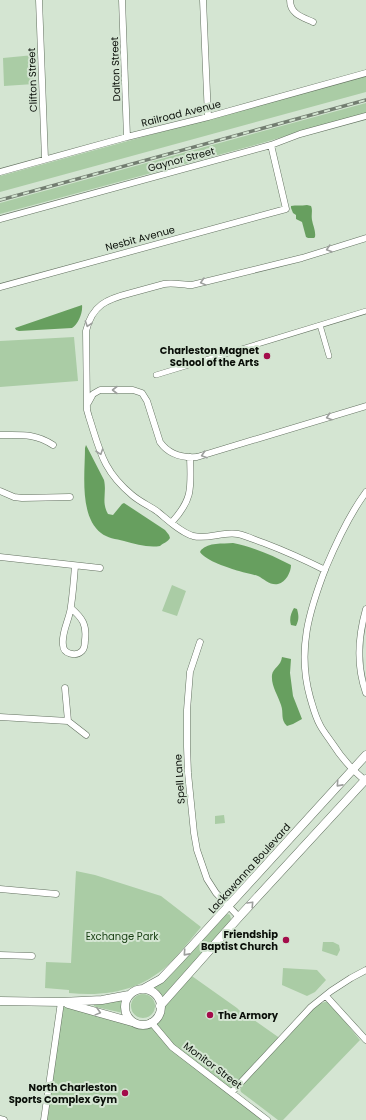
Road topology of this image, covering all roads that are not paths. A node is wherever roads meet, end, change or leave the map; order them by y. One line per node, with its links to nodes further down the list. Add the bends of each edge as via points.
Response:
1 (39, 0): 11 (street, Clifton Street)
2 (122, 0): 9 (street, Dalton Street)
3 (203, 0): 8 (street)
4 (290, 0): 5 (street, via 291,9 300,17)
5 (313, 22)
6 (366, 73): 8 (street, Railroad Avenue)
7 (366, 116): 10 (street, Gaynor Street)
8 (208, 117): 9 (street, Railroad Avenue)
9 (127, 137): 11 (street, Railroad Avenue)
10 (270, 145): 13 (street, Gaynor Street); 15 (street, Nesbit Avenue, via 286,209)
11 (45, 159): 12 (street, Railroad Avenue)
12 (0, 172)
13 (0, 219)
14 (366, 238): 20 (street, one-way to 20, via 302,258 192,284 169,283 112,298 94,312 86,331)
15 (0, 287)
16 (366, 310): 17 (street)
17 (320, 325): 18 (street); 19 (street)
18 (329, 356)
19 (156, 375)
20 (87, 404): 24 (street, one-way to 20, via 170,452 160,442 142,393 133,390 100,390 93,394); 28 (street, one-way to 28, via 89,417 108,470 134,496)
21 (366, 406): 24 (street, one-way to 24)
22 (0, 435): 23 (street, via 27,435 44,439)
23 (53, 445)
24 (190, 458): 28 (street, via 189,497)
25 (0, 491): 27 (street, via 22,498)
26 (366, 492): 32 (street, via 348,521)
27 (70, 497)
28 (172, 522): 32 (street, via 195,536 232,533 245,536 288,552)
29 (0, 557): 30 (street)
30 (74, 566): 31 (street); 33 (street)
31 (100, 568)
32 (325, 570): 42 (street, via 311,609 305,639 306,684 320,726)
33 (71, 608): 33 (street, via 62,646 68,653 77,654 84,646 85,627 81,617)
34 (366, 609): 37 (street, via 359,652)
35 (200, 642): 46 (street, Spell Lane, via 190,672 188,695 186,747 192,820 205,876)
36 (65, 688): 39 (street)
37 (366, 693)
38 (0, 717): 39 (street)
39 (68, 721): 40 (street)
40 (86, 735)
41 (366, 755): 42 (street, Lackawanna Boulevard)
42 (353, 770): 43 (street); 46 (street, Lackawanna Boulevard, one-way to 46)
43 (366, 780): 47 (street, one-way to 43)
44 (0, 889): 45 (street)
45 (56, 894)
46 (228, 906): 47 (street, Spell Lane); 51 (street, Lackawanna Boulevard, one-way to 51, via 161,978)
47 (239, 918): 56 (street)
48 (0, 955): 49 (street)
49 (32, 956)
50 (366, 970): 53 (street)
51 (143, 989): 52 (street); 56 (street, via 157,996)
52 (129, 995): 55 (street, via 102,1000); 57 (street, via 125,1010)
53 (326, 996): 59 (street); 60 (street, via 311,1007)
54 (0, 1001): 55 (street)
55 (62, 1002): 57 (street, one-way to 57); 63 (street)
56 (160, 1006): 58 (street, via 158,1016)
57 (134, 1022): 58 (street)
58 (151, 1022): 60 (street, Monitor Street, via 172,1047)
59 (366, 1040)
60 (232, 1092): 64 (street, Monitor Street)
61 (0, 1119): 62 (street)
62 (4, 1120)
63 (44, 1120)
64 (267, 1120)

